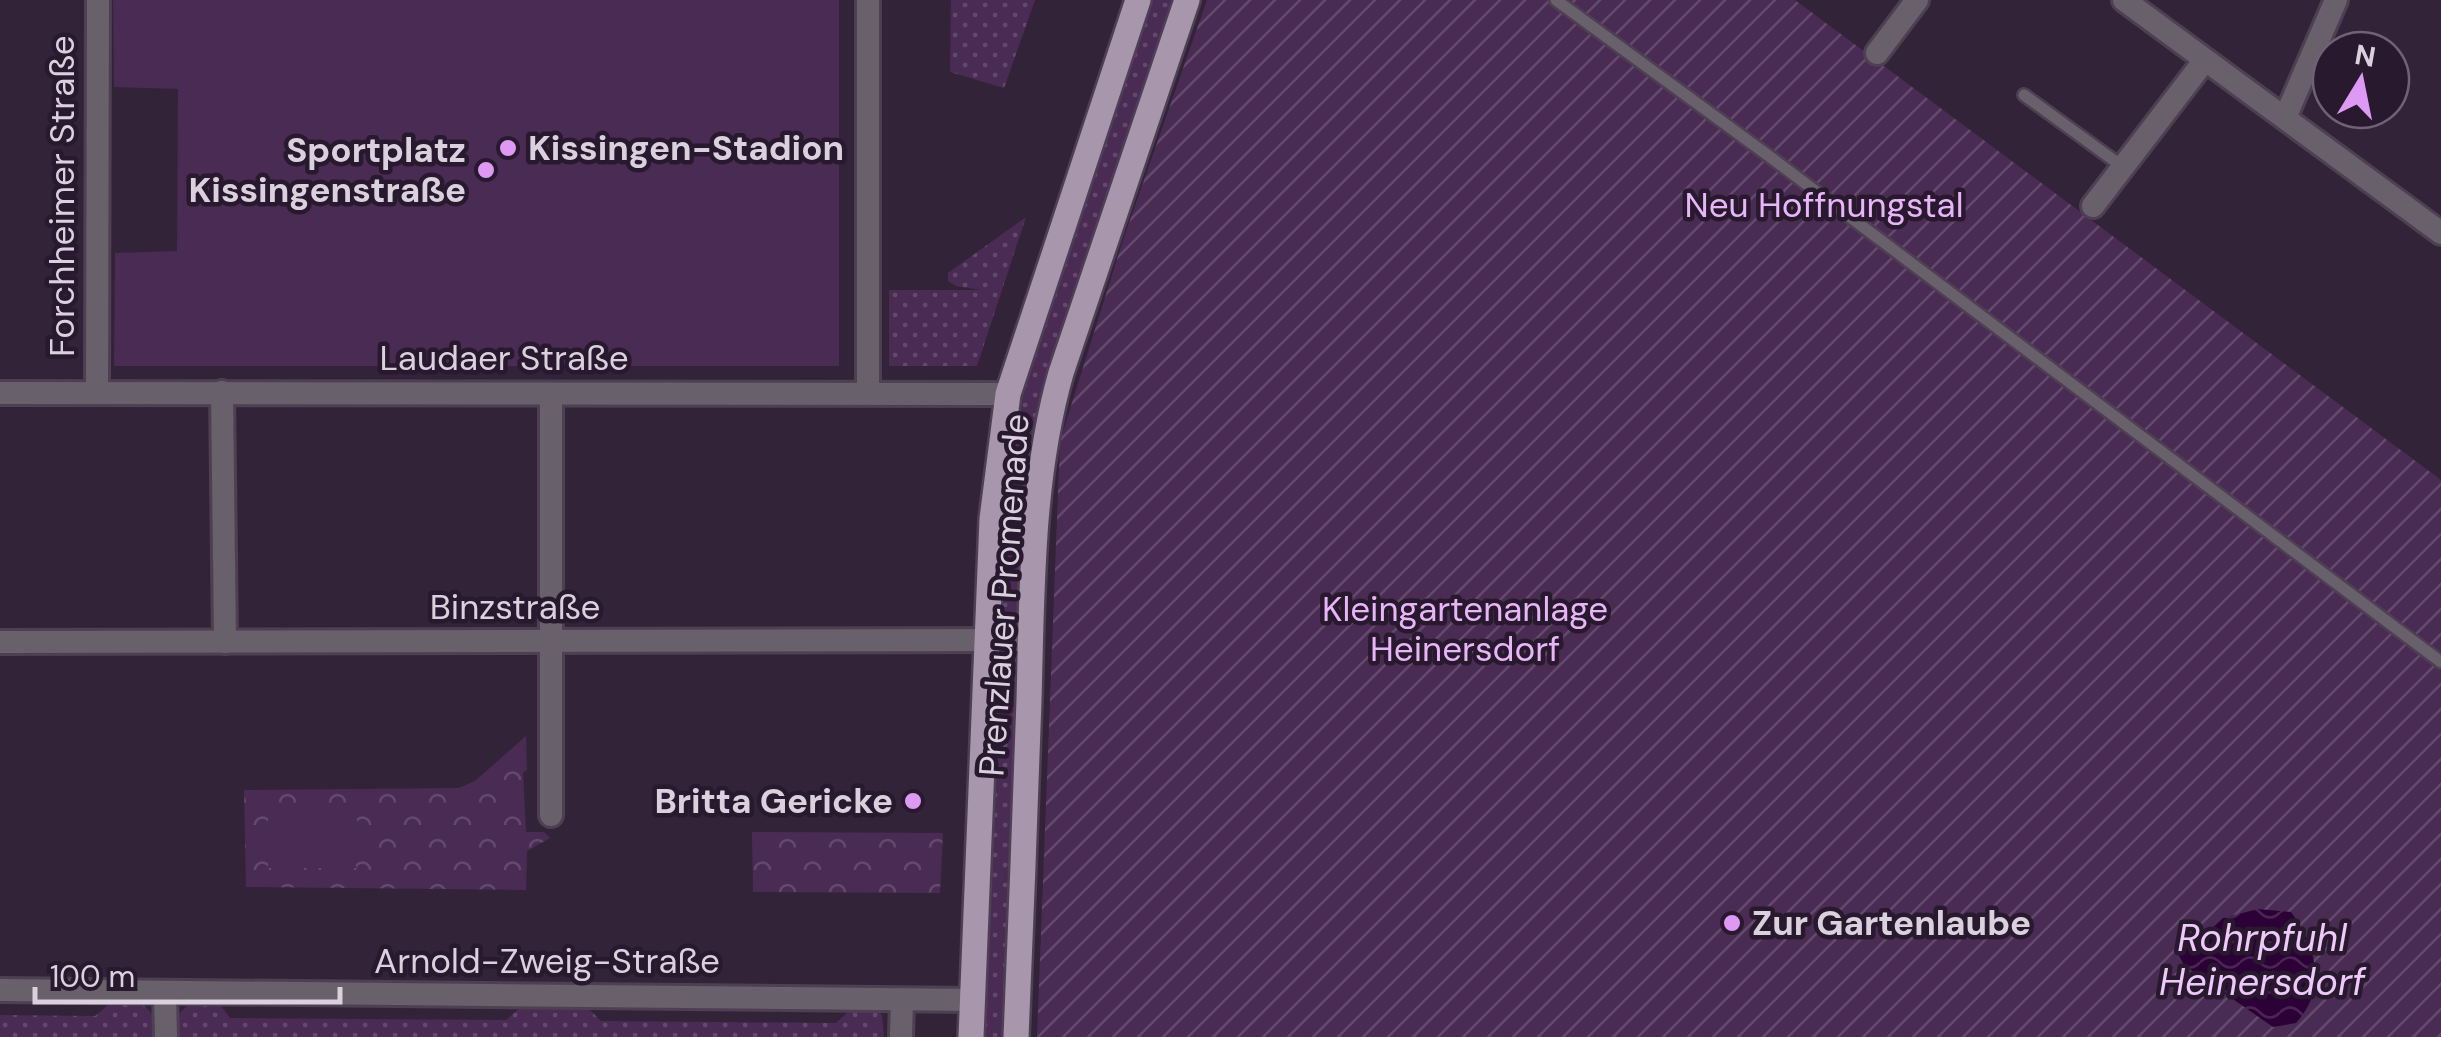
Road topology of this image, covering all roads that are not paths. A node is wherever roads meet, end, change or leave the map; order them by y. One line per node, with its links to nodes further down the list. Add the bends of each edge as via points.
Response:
1 (98, 0): 17 (street, Forchheimer Straße)
2 (868, 0): 19 (street)
3 (1138, 0): 21 (main road, Prenzlauer Promenade)
4 (1187, 0): 23 (main road, Prenzlauer Promenade, via 1164,91 1052,402)
5 (1556, 0): 27 (lane)
6 (1917, 0): 9 (street)
7 (2124, 0): 10 (street)
8 (2336, 0): 12 (street)
9 (1877, 53)
10 (2205, 60): 12 (street); 13 (street)
11 (2024, 94): 13 (lane)
12 (2285, 118): 15 (street)
13 (2122, 167): 14 (street)
14 (2093, 206)
15 (2441, 232)
16 (0, 392): 17 (street, Laudaer Straße)
17 (96, 392): 18 (street, Laudaer Straße)
18 (222, 392): 20 (street, Laudaer Straße); 25 (street)
19 (868, 392): 20 (street, Laudaer Straße); 21 (street, Laudaer Straße)
20 (551, 394): 26 (street)
21 (1008, 394): 22 (main road, Prenzlauer Promenade)
22 (986, 640): 23 (street, Binzstraße); 26 (street, Binzstraße); 32 (main road, Prenzlauer Promenade)
23 (1030, 640): 36 (main road, Prenzlauer Promenade)
24 (0, 642): 25 (street, Binzstraße)
25 (224, 642): 26 (street, Binzstraße)
26 (549, 642): 28 (street)
27 (2441, 662)
28 (551, 815)
29 (0, 990): 30 (street, Arnold-Zweig-Straße)
30 (165, 994): 31 (street, Arnold-Zweig-Straße); 33 (street)
31 (902, 1000): 32 (street, Arnold-Zweig-Straße); 34 (street)
32 (973, 1000): 35 (main road, Prenzlauer Promenade)
33 (166, 1037)
34 (901, 1037)
35 (972, 1037)
36 (1016, 1037)

